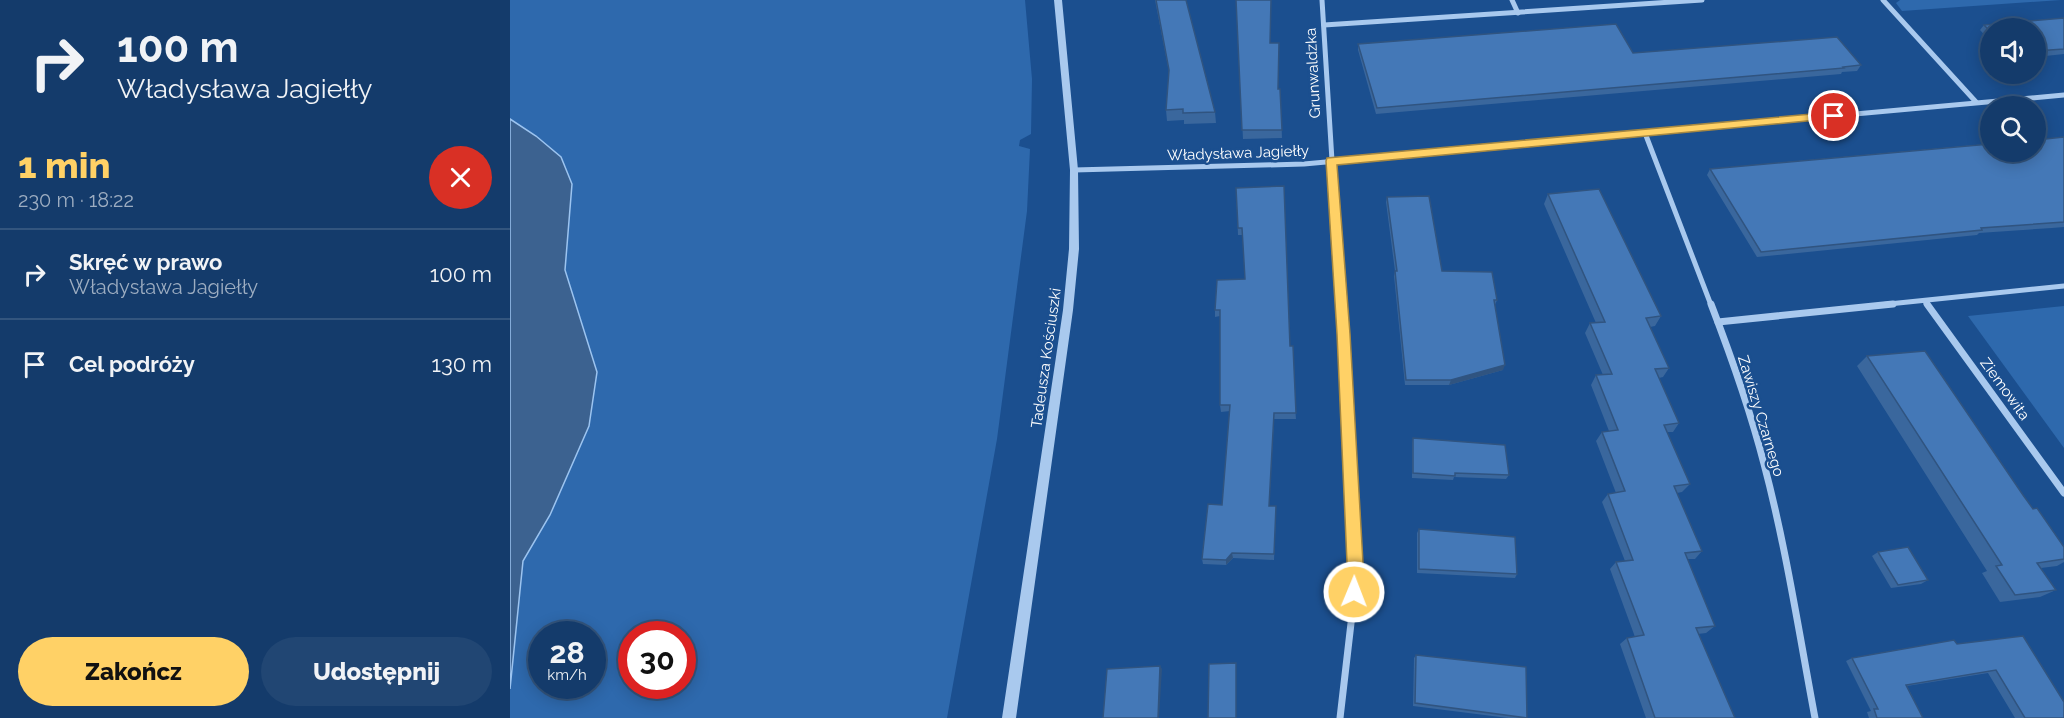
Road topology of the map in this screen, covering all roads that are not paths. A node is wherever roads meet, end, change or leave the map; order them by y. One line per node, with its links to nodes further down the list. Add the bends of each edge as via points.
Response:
1 (1058, 0): 12 (street, Tadeusza Kościuszki)
2 (1322, 0): 7 (street, Grunwaldzka)
3 (1512, 0): 6 (street)
4 (1701, 0): 6 (street)
5 (1883, 0): 9 (street)
6 (1518, 13): 7 (street)
7 (1324, 25): 11 (street, Grunwaldzka)
8 (2064, 95): 9 (street, Władysława Jagiełły)
9 (1976, 102): 10 (street, Władysława Jagiełły)
10 (1645, 133): 11 (street, Władysława Jagiełły); 15 (street, Zawiszy Czarnego)
11 (1331, 161): 12 (street, Władysława Jagiełły); 18 (street, Grunwaldzka, via 1355,563)
12 (1074, 170): 17 (street, Tadeusza Kościuszki, via 1074,249 1068,310)
13 (2064, 286): 14 (street)
14 (1925, 300): 15 (street); 16 (street, Ziemowita)
15 (1718, 322): 19 (street, Zawiszy Czarnego, via 1769,487)
16 (2064, 493)
17 (1009, 718)
18 (1340, 718)
19 (1815, 718)

